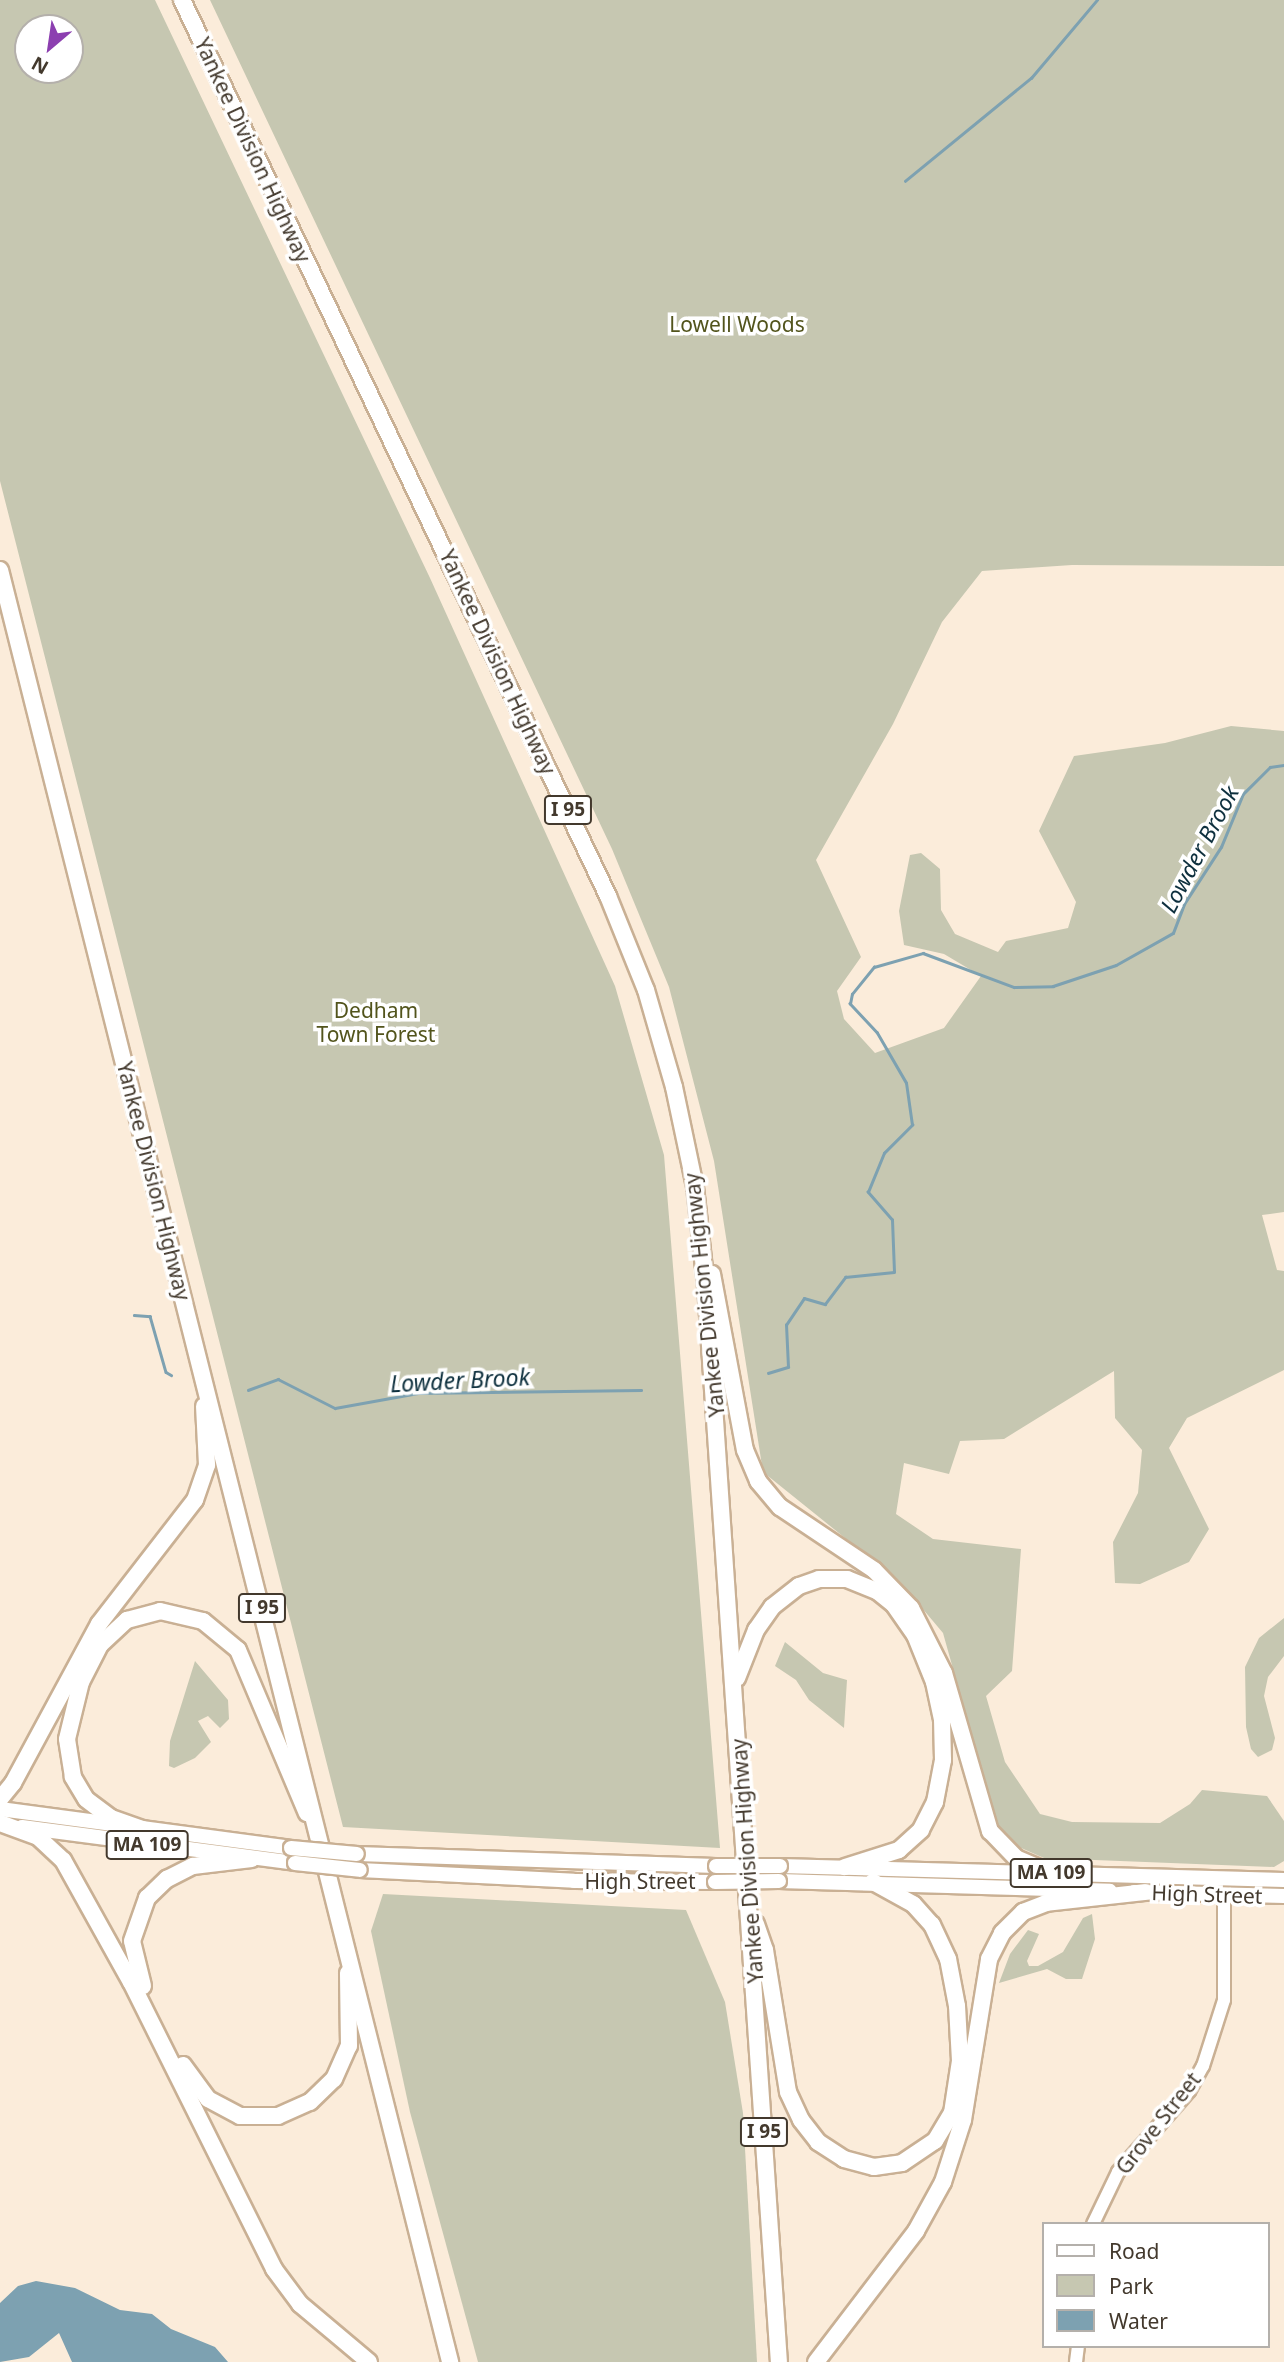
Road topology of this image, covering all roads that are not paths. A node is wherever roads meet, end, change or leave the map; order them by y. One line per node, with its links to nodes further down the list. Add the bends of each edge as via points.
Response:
1 (182, 0): 3 (highway, Yankee Division Highway / I 95, via 615,911 666,1054 689,1153)
2 (0, 570): 4 (highway, Yankee Division Highway / I 95)
3 (701, 1236): 5 (highway, Yankee Division Highway / I 95); 13 (highway, via 719,1300 745,1450 758,1481 780,1507 874,1570 911,1608 944,1672 990,1831 1016,1858)
4 (204, 1379): 6 (highway, via 207,1465 195,1500 99,1624); 10 (highway, Yankee Division Highway / I 95)
5 (735, 1683): 12 (highway, via 765,1615 788,1593 811,1581 838,1578 867,1585 894,1605 910,1627 926,1657 939,1702 943,1751 938,1792 927,1822 908,1843 877,1860); 20 (highway, Yankee Division Highway / I 95)
6 (0, 1799)
7 (0, 1810): 9 (main road, High Street / MA 109)
8 (0, 1823): 11 (main road, High Street / MA 109); 23 (highway, via 38,1837 63,1860 131,1982 274,2269 300,2304)
9 (151, 1832): 10 (highway, via 111,1818 86,1799 73,1777 67,1739 81,1682 100,1644 127,1620 167,1611 203,1620 239,1650 294,1788); 14 (main road, High Street / MA 109, bridge, via 357,1854 584,1866 716,1866)
10 (319, 1836): 21 (highway, Yankee Division Highway / I 95)
11 (252, 1859): 14 (main road, High Street / MA 109, bridge, via 360,1870 574,1881 715,1882); 21 (highway, via 208,1861 167,1879 144,1904 132,1935 140,1980 188,2076 208,2099 233,2114 263,2118 298,2109 326,2089 344,2061 351,2039)
12 (845, 1867): 13 (main road, High Street / MA 109); 14 (main road, High Street / MA 109)
13 (1049, 1872): 15 (main road, High Street / MA 109)
14 (779, 1874): 16 (main road, High Street / MA 109)
15 (1284, 1880)
16 (873, 1882): 17 (main road, High Street / MA 109); 20 (highway, via 913,1903 936,1930 952,1975 959,2026 958,2086 947,2125 921,2154 891,2165 863,2165 838,2156 818,2142 798,2115 787,2086 765,1950)
17 (1145, 1892): 18 (main road, High Street / MA 109); 26 (highway, via 1045,1903 1023,1912 1002,1933 989,1959 965,2109 943,2182 916,2231)
18 (1224, 1895): 19 (main road, High Street / MA 109); 22 (street, Grove Street, via 1224,2000 1203,2066 1189,2091 1118,2172)
19 (1284, 1896)
20 (749, 1902): 25 (highway, Yankee Division Highway / I 95)
21 (347, 1946): 24 (highway, Yankee Division Highway / I 95)
22 (1094, 2222)
23 (369, 2362)
24 (450, 2362)
25 (779, 2362)
26 (816, 2362)

